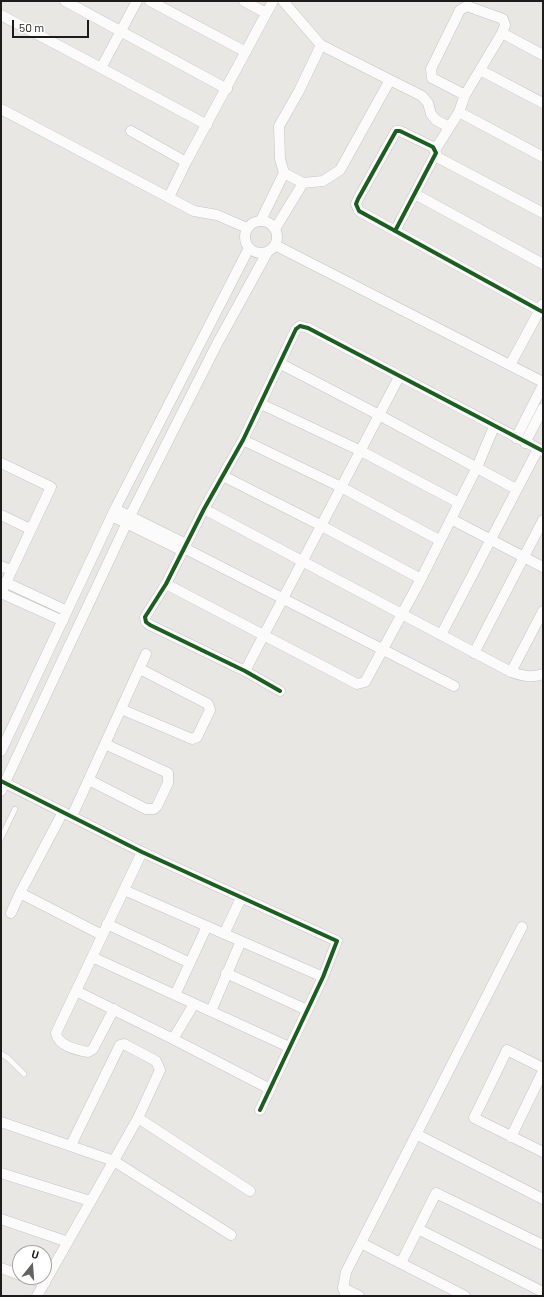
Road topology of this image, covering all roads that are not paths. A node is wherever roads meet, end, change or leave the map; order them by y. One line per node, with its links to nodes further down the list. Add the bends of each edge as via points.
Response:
1 (65, 1): 9 (street)
2 (137, 1): 9 (street)
3 (150, 1): 12 (street)
4 (244, 1): 7 (street)
5 (273, 1): 7 (street)
6 (283, 1): 11 (street)
7 (266, 13): 12 (street)
8 (1, 15): 14 (street)
9 (121, 30): 14 (street); 17 (street)
10 (502, 33): 13 (street); 15 (street); 18 (street, via 505,25 503,19 466,6 460,10 431,69 432,78)
11 (321, 44): 16 (street); 28 (street, via 279,126 280,159)
12 (246, 52): 17 (street)
13 (543, 55)
14 (100, 68): 22 (street)
15 (480, 70): 18 (street); 19 (street)
16 (390, 80): 23 (street, via 422,96 436,120); 29 (street, via 340,170 323,181)
17 (227, 89): 22 (street)
18 (465, 95): 21 (street)
19 (543, 103)
20 (1, 109): 31 (street)
21 (459, 112): 23 (street); 26 (street)
22 (207, 125): 27 (street)
23 (449, 127): 25 (street)
24 (131, 131): 27 (street)
25 (435, 153): 30 (street); 32 (street); 36 (street, via 404,133 396,131 358,199 356,204 359,211)
26 (543, 156)
27 (186, 162): 31 (street)
28 (284, 173): 29 (street); 33 (street)
29 (302, 183): 35 (street)
30 (415, 194): 36 (street); 39 (street)
31 (169, 197): 34 (street, via 194,211 216,215)
32 (543, 213)
33 (261, 220): 34 (street); 35 (street, via 267,221)
34 (247, 228): 37 (street, via 245,240)
35 (275, 229): 38 (street, via 277,234)
36 (395, 231): 40 (street)
37 (249, 248): 38 (street, via 258,252); 60 (street)
38 (271, 248): 42 (street); 63 (street, via 217,344)
39 (543, 264)
40 (542, 309): 42 (street)
41 (280, 364): 43 (street, via 292,335 300,326); 45 (street); 47 (street)
42 (510, 365): 44 (street)
43 (399, 377): 47 (street); 48 (street)
44 (543, 383): 50 (street)
45 (260, 404): 49 (street); 52 (street)
46 (543, 408): 50 (street)
47 (379, 415): 52 (street); 54 (street)
48 (494, 427): 50 (street); 54 (street)
49 (243, 440): 55 (street); 56 (street)
50 (520, 440): 51 (street)
51 (540, 450): 57 (street)
52 (361, 451): 56 (street); 58 (street)
53 (1, 464): 66 (street, via 51,487)
54 (477, 467): 57 (street); 58 (street)
55 (223, 476): 59 (street); 65 (street)
56 (341, 487): 65 (street); 68 (street)
57 (516, 489): 67 (street)
58 (459, 503): 62 (street)
59 (204, 509): 69 (street); 71 (street)
60 (114, 513): 63 (street); 81 (street)
61 (1, 515): 66 (street)
62 (451, 519): 67 (street); 68 (street)
63 (128, 520): 69 (street); 97 (street)
64 (543, 520): 70 (street)
65 (322, 526): 71 (street); 74 (street)
66 (30, 529): 73 (street)
67 (490, 539): 70 (street); 82 (street)
68 (440, 540): 74 (street)
69 (184, 548): 76 (street); 78 (street)
70 (522, 557): 72 (street); 85 (street)
71 (302, 560): 78 (street); 80 (street)
72 (543, 567)
73 (6, 568): 75 (street)
74 (421, 579): 80 (street)
75 (5, 582): 77 (street); 81 (street)
76 (166, 584): 83 (street); 88 (street, via 148,611 146,622)
77 (1, 593): 81 (street)
78 (282, 599): 83 (street); 84 (street)
79 (543, 611): 89 (street)
80 (402, 613): 82 (street); 84 (street)
81 (65, 616): 95 (street)
82 (441, 635): 85 (street)
83 (264, 636): 84 (street, via 358,684 365,682); 88 (street)
84 (381, 649): 91 (street)
85 (474, 653): 89 (street)
86 (146, 654): 87 (street)
87 (140, 669): 93 (street); 93 (street, via 208,704 210,710 197,737 192,739)
88 (245, 671): 92 (street)
89 (511, 672): 90 (street, via 524,677)
90 (543, 674)
91 (454, 686)
92 (280, 690)
93 (122, 709): 94 (street)
94 (105, 744): 96 (street); 96 (street, via 168,773 168,783 157,806 154,809 146,809)
95 (1, 751)
96 (89, 780): 99 (street)
97 (2, 785): 99 (street)
98 (14, 809): 100 (lane)
99 (67, 814): 101 (street); 103 (street)
100 (1, 838)
101 (142, 852): 102 (street); 104 (street)
102 (124, 890): 106 (street); 107 (street)
103 (20, 893): 105 (street); 110 (street)
104 (241, 898): 109 (street); 115 (street, via 337,941)
105 (12, 913)
106 (108, 924): 110 (street); 113 (street)
107 (207, 926): 109 (street); 113 (street)
108 (522, 926): 132 (street)
109 (224, 934): 111 (street)
110 (102, 936): 112 (street)
111 (241, 941): 114 (street); 115 (street)
112 (92, 957): 116 (street); 117 (street)
113 (190, 963): 117 (street)
114 (226, 973): 120 (street); 121 (street)
115 (323, 977): 120 (street)
116 (76, 991): 119 (street); 119 (street, via 56,1033 61,1043 88,1052 93,1049)
117 (175, 995): 118 (street)
118 (194, 1004): 121 (street); 122 (street)
119 (114, 1009): 122 (street)
120 (307, 1010): 123 (street)
121 (211, 1011): 123 (street)
122 (173, 1039): 128 (street)
123 (289, 1047): 128 (street)
124 (1, 1054): 127 (lane)
125 (543, 1068): 133 (street, via 507,1050 474,1118)
126 (543, 1071): 133 (street)
127 (24, 1074)
128 (270, 1090): 129 (street)
129 (260, 1110)
130 (138, 1118): 134 (street, via 160,1070 156,1061 124,1044 117,1049); 136 (street); 138 (street)
131 (1, 1122): 134 (street)
132 (416, 1134): 139 (street); 145 (street)
133 (511, 1137): 135 (street)
134 (71, 1145): 136 (street)
135 (543, 1152)
136 (114, 1161): 140 (street); 143 (street)
137 (1, 1173): 140 (street)
138 (250, 1191)
139 (543, 1199)
140 (90, 1201): 144 (street)
141 (1, 1220): 144 (street)
142 (418, 1229): 146 (street, via 436,1193); 147 (street); 153 (street)
143 (231, 1235)
144 (68, 1242): 149 (street)
145 (361, 1243): 147 (street); 152 (street, via 346,1272)
146 (543, 1245)
147 (401, 1263): 156 (street)
148 (1, 1268): 150 (street)
149 (52, 1271)
150 (12, 1272)
151 (44, 1285): 154 (street)
152 (345, 1292): 155 (street)
153 (543, 1292)
154 (37, 1296)
155 (360, 1296)
156 (465, 1296)

